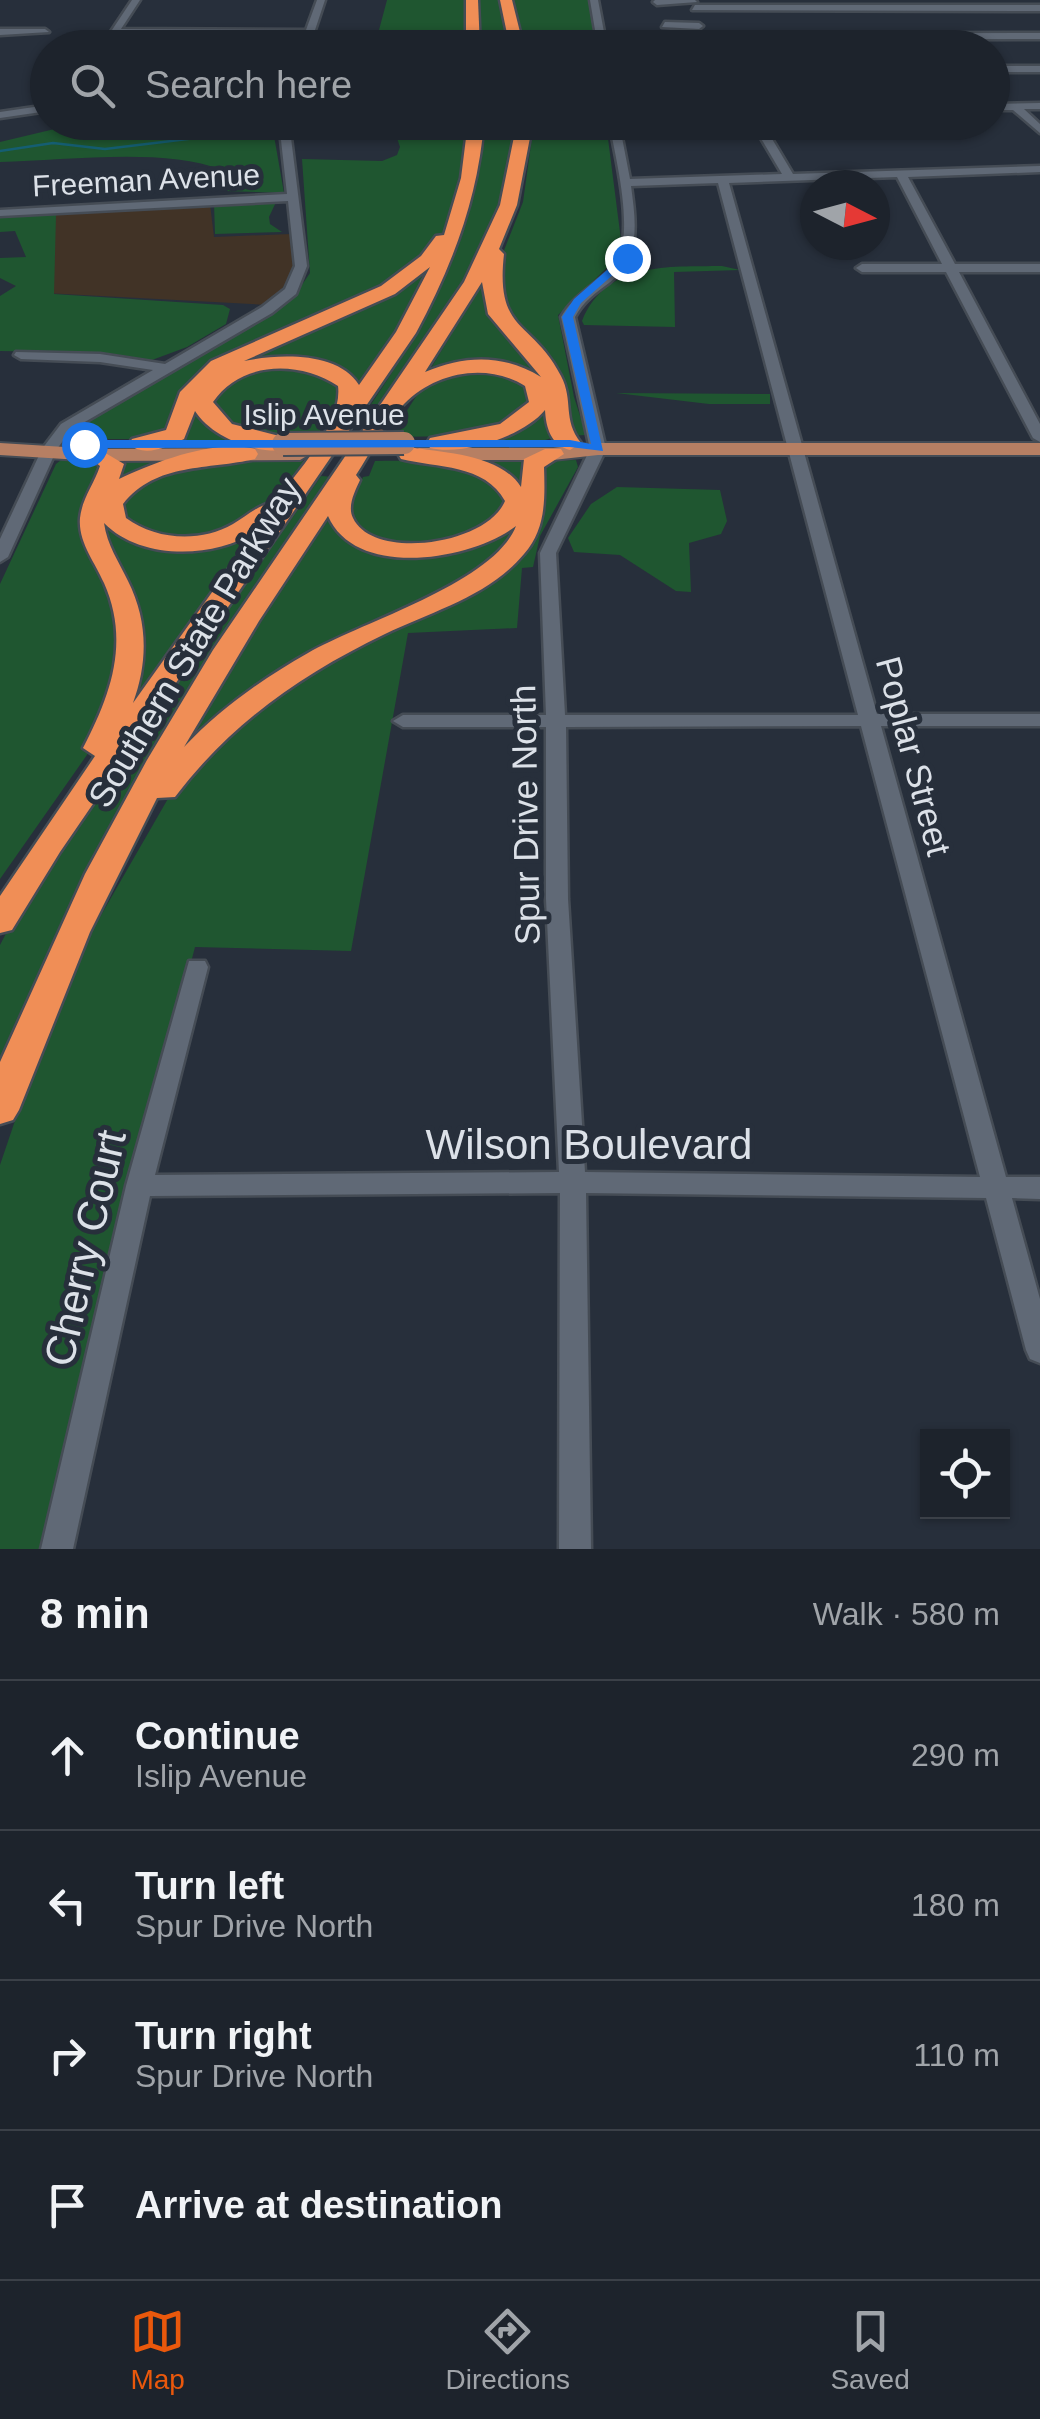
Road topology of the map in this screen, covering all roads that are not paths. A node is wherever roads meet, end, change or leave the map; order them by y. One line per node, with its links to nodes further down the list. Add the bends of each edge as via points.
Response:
1 (136, 0): 14 (street)
2 (321, 0): 15 (street)
3 (472, 0): 16 (highway)
4 (506, 0): 17 (highway)
5 (594, 0): 18 (street)
6 (657, 2): 7 (street)
7 (693, 3): 8 (street); 13 (street)
8 (786, 4): 9 (street)
9 (878, 4): 10 (street)
10 (972, 4): 11 (street)
11 (1040, 8)
12 (665, 25): 13 (street)
13 (699, 26): 19 (street)
14 (115, 30)
15 (311, 30)
16 (473, 30)
17 (514, 30)
18 (600, 30)
19 (700, 30)
20 (0, 32): 21 (street)
21 (30, 32)
22 (1040, 36): 23 (street)
23 (1010, 37)
24 (1010, 68): 25 (street)
25 (1040, 69)
26 (1010, 106): 27 (street)
27 (1015, 106): 28 (street); 31 (street)
28 (1040, 106)
29 (30, 111): 30 (street)
30 (0, 115)
31 (1040, 130)
32 (286, 140): 42 (street)
33 (474, 140): 43 (highway, Southern State Parkway)
34 (523, 140): 45 (highway, Southern State Parkway)
35 (617, 140): 41 (street)
36 (767, 140): 39 (street)
37 (1040, 169): 38 (street)
38 (901, 174): 39 (street); 48 (street)
39 (789, 178): 40 (street)
40 (723, 180): 41 (street); 62 (street, Poplar Street)
41 (624, 183): 60 (street, via 629,253 577,301 567,322)
42 (294, 197): 44 (street, Freeman Avenue); 50 (street, via 301,266 291,291)
43 (466, 199): 52 (highway, Southern State Parkway, via 430,291); 54 (highway, via 439,246 411,275 218,365 191,392 176,434)
44 (0, 212)
45 (501, 226): 51 (highway, Southern State Parkway, via 472,284); 56 (highway, via 492,273 496,310 551,377)
46 (862, 268): 48 (street)
47 (1040, 268): 48 (street)
48 (952, 269): 53 (street)
49 (21, 356): 50 (street)
50 (165, 368): 58 (street, via 66,427)
51 (389, 409): 55 (highway, via 423,380 452,368 509,369 536,382 540,403 518,424); 66 (highway, Southern State Parkway)
52 (337, 434): 59 (highway, via 350,392 327,369 258,366 229,374 207,392 202,402 213,422); 67 (highway, Southern State Parkway)
53 (1040, 438)
54 (140, 444): 58 (main road, Islip Avenue); 59 (main road, Islip Avenue)
55 (438, 444): 56 (main road, Islip Avenue); 63 (main road, Islip Avenue)
56 (561, 448): 60 (main road, Islip Avenue); 63 (main road, Islip Avenue); 74 (highway, via 532,464 534,508 515,550 462,589 334,648 250,700 185,760)
57 (0, 449): 58 (main road, Islip Avenue)
58 (50, 449): 65 (main road, Islip Avenue); 68 (street)
59 (292, 449): 63 (main road, Islip Avenue); 64 (main road, Islip Avenue)
60 (598, 449): 62 (main road, Islip Avenue); 69 (street, Spur Drive North, via 548,552)
61 (1040, 449): 62 (main road, Islip Avenue)
62 (796, 450): 70 (street, Poplar Street)
63 (400, 451): 66 (highway, via 460,462 496,477 515,499 515,512 490,537 446,550 374,544 344,524 339,510)
64 (248, 454): 65 (main road, Islip Avenue); 67 (highway, via 144,474 116,494 112,519 120,530 158,544 206,542 248,529)
65 (97, 455): 73 (highway, via 112,464 96,501 94,538 128,616 130,677)
66 (354, 460): 74 (highway, Southern State Parkway, via 228,650)
67 (301, 484): 73 (highway, Southern State Parkway)
68 (0, 556)
69 (556, 720): 70 (street); 72 (street); 78 (street, Spur Drive North, via 557,899)
70 (867, 720): 71 (street); 80 (street, Poplar Street)
71 (1040, 720)
72 (403, 721)
73 (47, 848): 75 (highway, Southern State Parkway)
74 (103, 874): 77 (highway, Southern State Parkway)
75 (0, 922)
76 (197, 967): 79 (street, Cherry Court)
77 (0, 1110)
78 (573, 1182): 79 (street, Wilson Boulevard); 80 (street, Wilson Boulevard); 84 (street, Spur Drive North)
79 (139, 1186): 83 (street, Cherry Court)
80 (994, 1188): 81 (street, Wilson Boulevard); 82 (street, Poplar Street)
81 (1040, 1188)
82 (1040, 1350)
83 (57, 1549)
84 (575, 1549)

